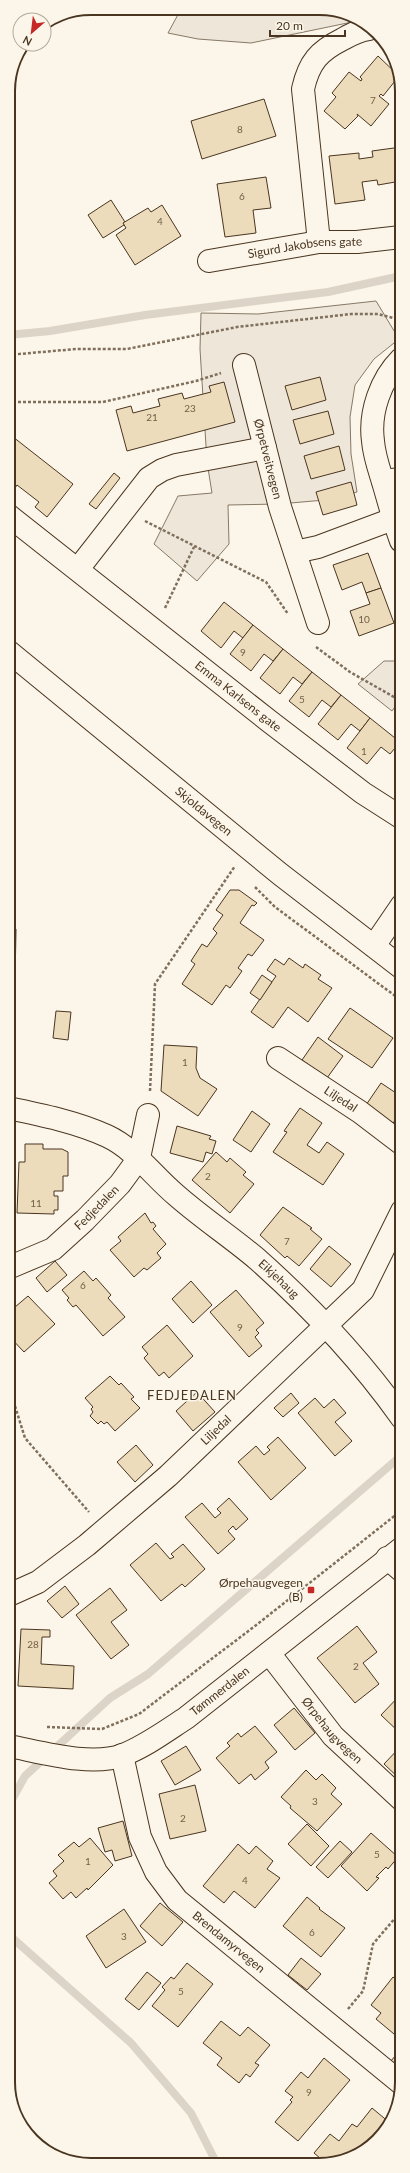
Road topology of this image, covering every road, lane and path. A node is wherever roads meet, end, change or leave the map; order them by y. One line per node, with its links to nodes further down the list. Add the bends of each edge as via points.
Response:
1 (363, 30): 3 (street, via 324,48 312,62 305,77 303,89)
2 (395, 237): 3 (street, Sigurd Jakobsens gate, via 358,242)
3 (319, 242): 4 (street, Sigurd Jakobsens gate)
4 (209, 261)
5 (395, 318): 6 (path, via 378,314 351,314 237,327 127,349 76,348)
6 (15, 354)
7 (244, 365): 9 (path, via 196,381 103,402); 10 (street, Ørpetveitvegen)
8 (395, 367): 11 (street, via 384,383 377,400 372,440)
9 (15, 402)
10 (265, 448): 17 (street, Ørpetveitvegen); 19 (street, via 176,465 156,474 140,488)
11 (392, 480): 12 (street)
12 (393, 519): 14 (street); 17 (street, via 318,547)
13 (15, 520): 19 (street, Emma Karlsens gate)
14 (395, 524)
15 (161, 529): 16 (path)
16 (194, 547): 18 (path); 21 (path)
17 (295, 552): 20 (street, Ørpetveitvegen)
18 (216, 558)
19 (78, 570): 21 (street, Emma Karlsens gate)
20 (318, 623)
21 (155, 630): 25 (street, Emma Karlsens gate, via 350,783)
22 (15, 657): 29 (street, Skjoldavegen, via 268,864)
23 (364, 680): 24 (path)
24 (395, 697)
25 (395, 813)
26 (235, 866): 34 (path, via 155,984)
27 (262, 894): 31 (path, via 302,928)
28 (395, 915): 29 (street)
29 (374, 946): 30 (street, Skjoldavegen)
30 (395, 962)
31 (395, 996)
32 (278, 1058): 35 (street, Liljedal, via 360,1112)
33 (15, 1110): 36 (street, Eikjehaug, via 62,1120 108,1136)
34 (148, 1115): 36 (street, Fedjedalen)
35 (395, 1139)
36 (139, 1158): 38 (street, Fedjedalen, via 120,1184 53,1249); 39 (street, Eikjehaug, via 175,1195 256,1259)
37 (395, 1225): 39 (street, Liljedal, via 363,1290)
38 (15, 1265)
39 (327, 1325): 41 (street, Eikjehaug, via 379,1385); 43 (street, Liljedal, via 174,1471)
40 (15, 1408): 43 (path, via 25,1438)
41 (395, 1408)
42 (395, 1516): 47 (path, via 138,1714 102,1729 54,1729)
43 (105, 1530): 45 (street, Liljedal, via 38,1582)
44 (395, 1560): 46 (street, Tømmerdalen)
45 (15, 1592)
46 (269, 1653): 49 (street, Tømmerdalen, via 186,1718 153,1740); 50 (street, Ørpehaugvegen, via 333,1736)
47 (39, 1726)
48 (15, 1747): 49 (street, Tømmerdalen, via 95,1759)
49 (122, 1755): 52 (street, Brendamyrvegen, via 140,1838 156,1872 177,1900)
50 (395, 1794)
51 (395, 1918): 52 (path, via 373,1944 363,1991)
52 (332, 2028): 53 (street, Brendamyrvegen)
53 (395, 2078)

